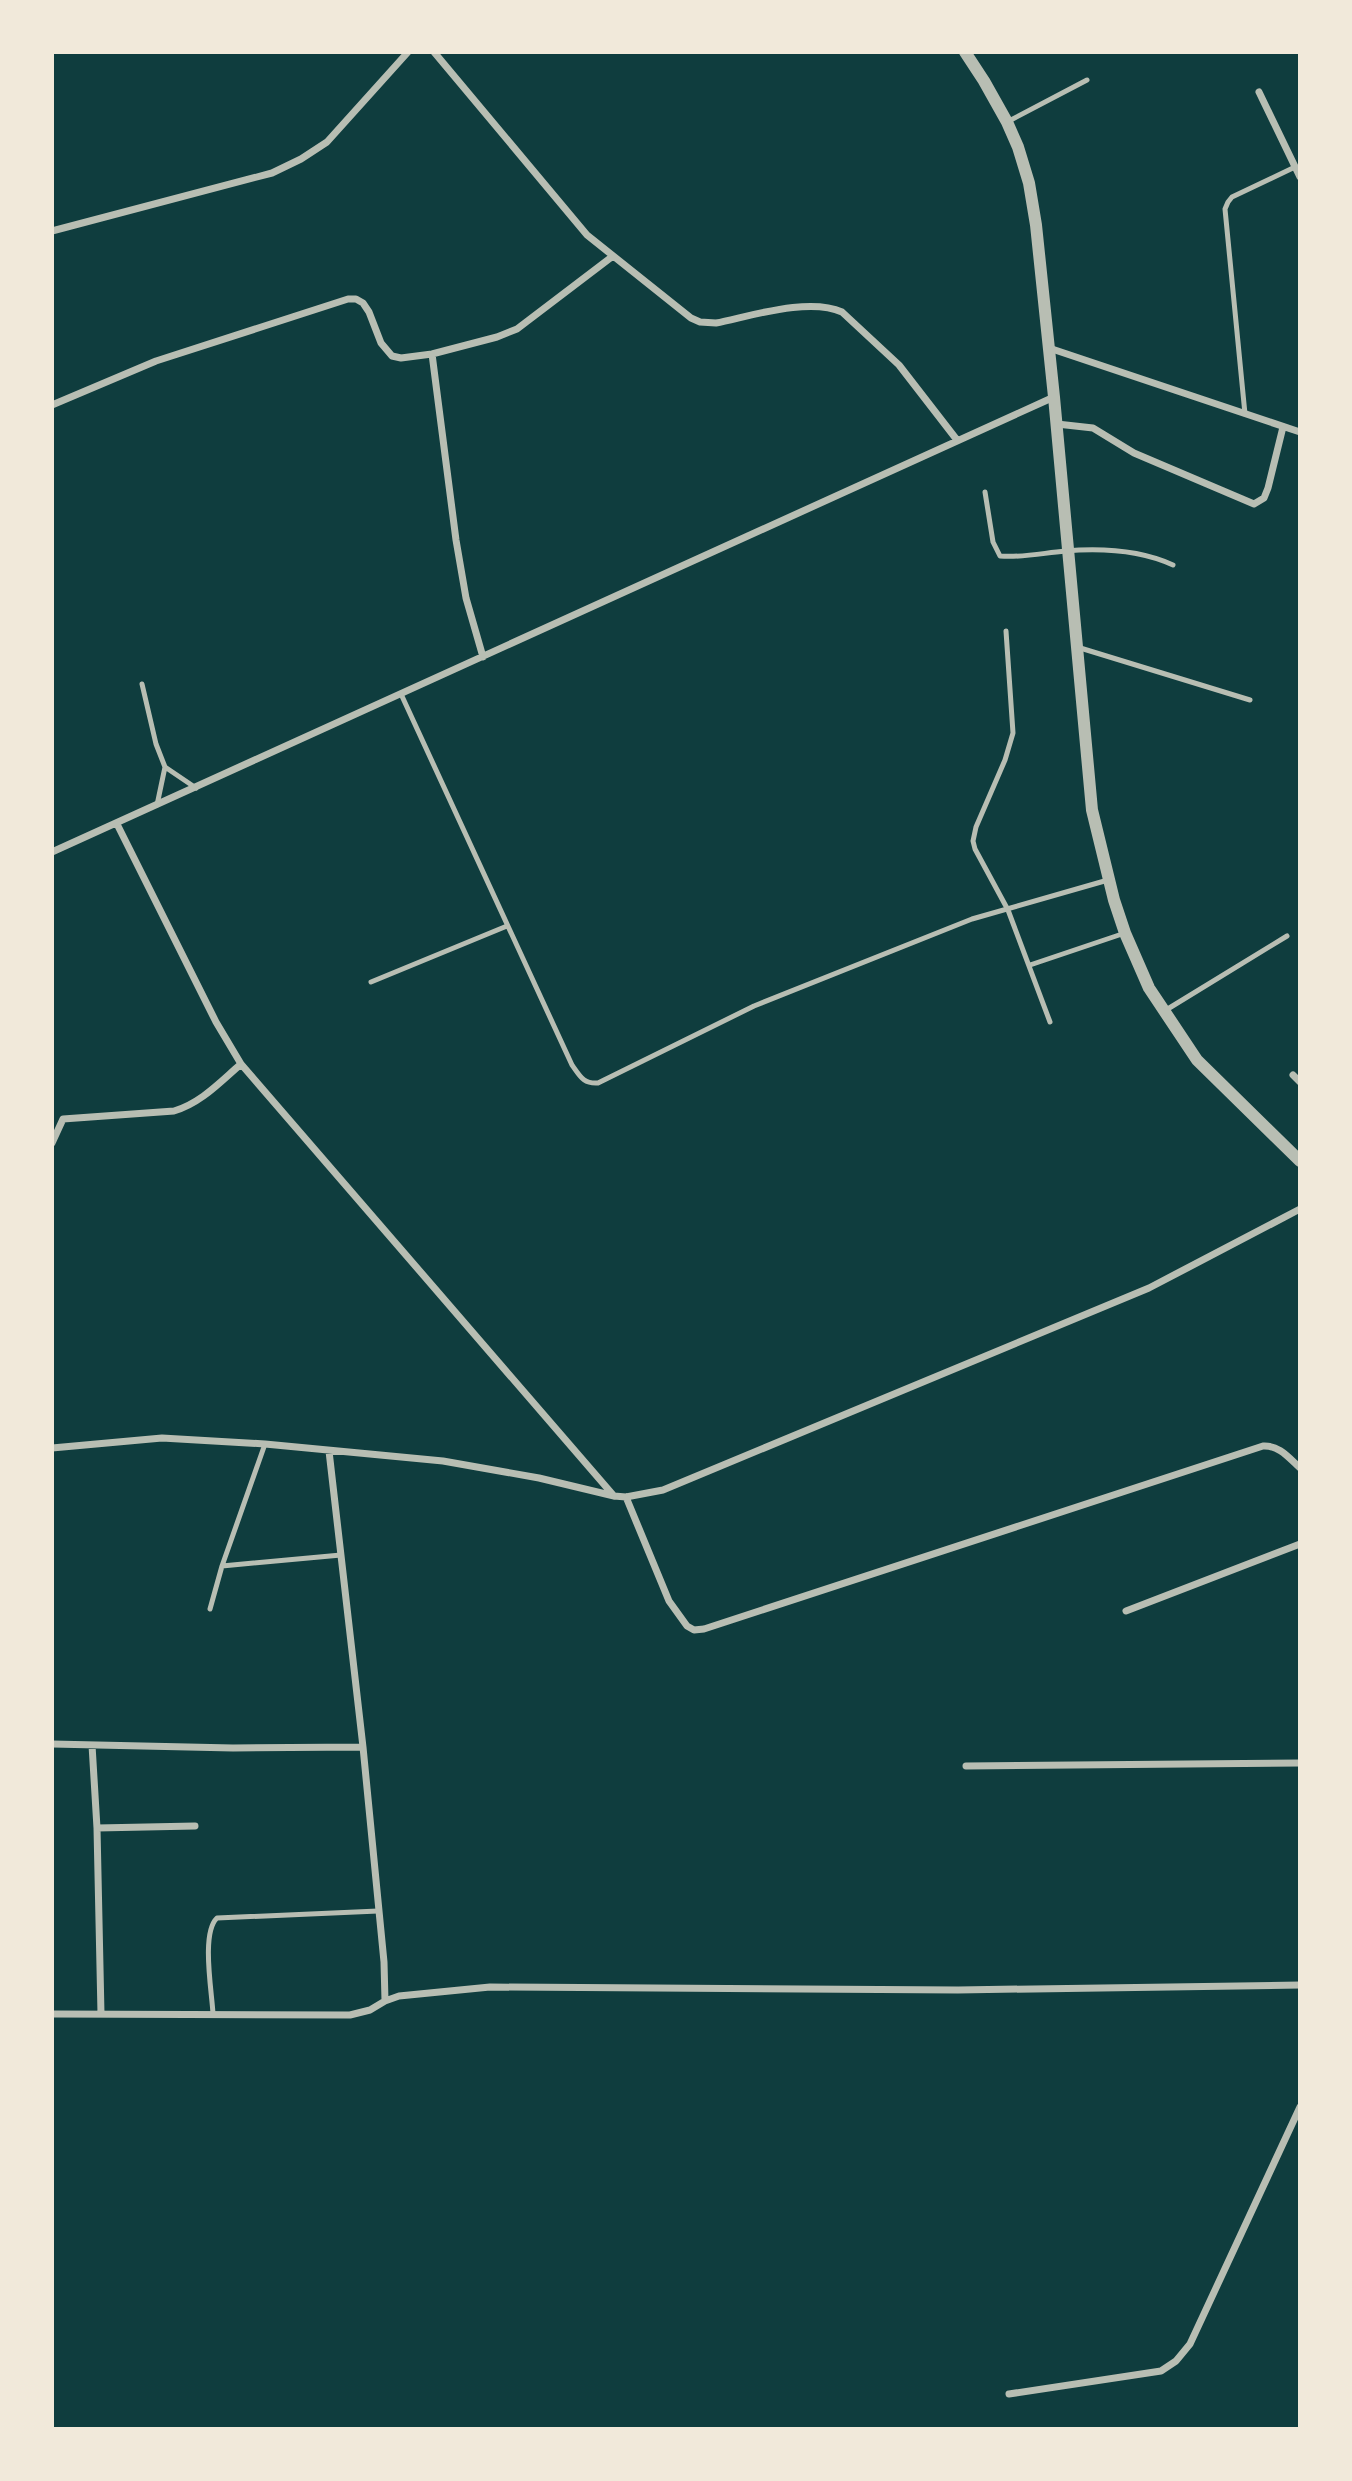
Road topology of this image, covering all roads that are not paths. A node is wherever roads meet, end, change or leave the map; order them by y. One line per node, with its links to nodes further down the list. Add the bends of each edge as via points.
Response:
1 (408, 52): 9 (street, via 327,142 301,159 272,173)
2 (434, 52): 10 (street, via 587,235)
3 (965, 52): 6 (street)
4 (1087, 80): 6 (lane)
5 (1259, 92): 7 (street)
6 (1007, 122): 11 (street, via 1029,183)
7 (1295, 167): 8 (street); 15 (lane, via 1232,197 1225,209)
8 (1300, 177)
9 (52, 231)
10 (612, 256): 12 (street, via 517,329); 19 (street, via 700,322 809,305 842,312 899,365)
11 (1049, 348): 13 (street); 15 (street)
12 (432, 354): 14 (street, via 392,356 363,303 348,299 156,360); 25 (street, via 456,540)
13 (1054, 397): 16 (street); 19 (street)
14 (52, 405)
15 (1245, 414): 17 (street)
16 (1056, 424): 17 (street, via 1093,428 1134,453 1254,504 1264,498 1268,488); 21 (street)
17 (1283, 426): 18 (street)
18 (1300, 432)
19 (957, 440): 25 (street)
20 (985, 492): 21 (lane, via 993,542 1000,556)
21 (1069, 551): 22 (lane, via 1137,552); 24 (street)
22 (1173, 565)
23 (1006, 631): 35 (lane, via 1013,733 973,841)
24 (1077, 647): 28 (lane); 34 (street, via 1092,810)
25 (483, 657): 27 (street)
26 (142, 684): 29 (lane)
27 (401, 694): 30 (street); 36 (lane)
28 (1250, 700)
29 (165, 767): 30 (lane); 31 (lane)
30 (196, 788): 31 (street)
31 (157, 806): 32 (street)
32 (117, 824): 33 (street); 43 (street)
33 (52, 852)
34 (1108, 880): 35 (lane); 37 (street)
35 (1008, 911): 36 (lane, via 971,919 754,1006 598,1083 582,1080 572,1065); 39 (lane)
36 (507, 926): 40 (lane)
37 (1125, 933): 39 (lane); 41 (street)
38 (1287, 936): 41 (lane)
39 (1030, 965): 42 (lane)
40 (371, 982)
41 (1163, 1012): 49 (street, via 1197,1060)
42 (1050, 1022)
43 (241, 1064): 47 (street, via 198,1101 174,1111); 55 (street)
44 (1293, 1075): 45 (street)
45 (1300, 1082)
46 (52, 1119): 47 (street)
47 (62, 1119): 48 (street)
48 (52, 1143)
49 (1300, 1161)
50 (1300, 1209): 56 (street, via 1149,1288 663,1490)
51 (265, 1444): 52 (street, via 162,1438); 53 (street); 59 (lane)
52 (52, 1448)
53 (328, 1451): 55 (street, via 443,1461); 58 (street)
54 (1300, 1468): 56 (street, via 1278,1449 1263,1446 694,1630 668,1601)
55 (614, 1496): 56 (street)
56 (626, 1497)
57 (1300, 1544): 61 (street)
58 (341, 1555): 59 (lane); 64 (street)
59 (222, 1566): 60 (lane)
60 (210, 1609)
61 (1126, 1611)
62 (52, 1744): 63 (street)
63 (92, 1745): 64 (street); 68 (street)
64 (363, 1747): 69 (street)
65 (1300, 1763): 66 (street)
66 (965, 1766)
67 (195, 1826): 68 (street)
68 (97, 1828): 73 (street)
69 (378, 1911): 71 (street); 74 (lane, via 217,1918 208,1939)
70 (1300, 1985): 71 (street, via 958,1990 490,1987)
71 (385, 2001): 74 (street, via 350,2015)
72 (52, 2014): 73 (street)
73 (101, 2014): 74 (street)
74 (213, 2014)
75 (1300, 2107): 76 (street, via 1190,2344 1175,2361 1161,2371)
76 (1009, 2394)

